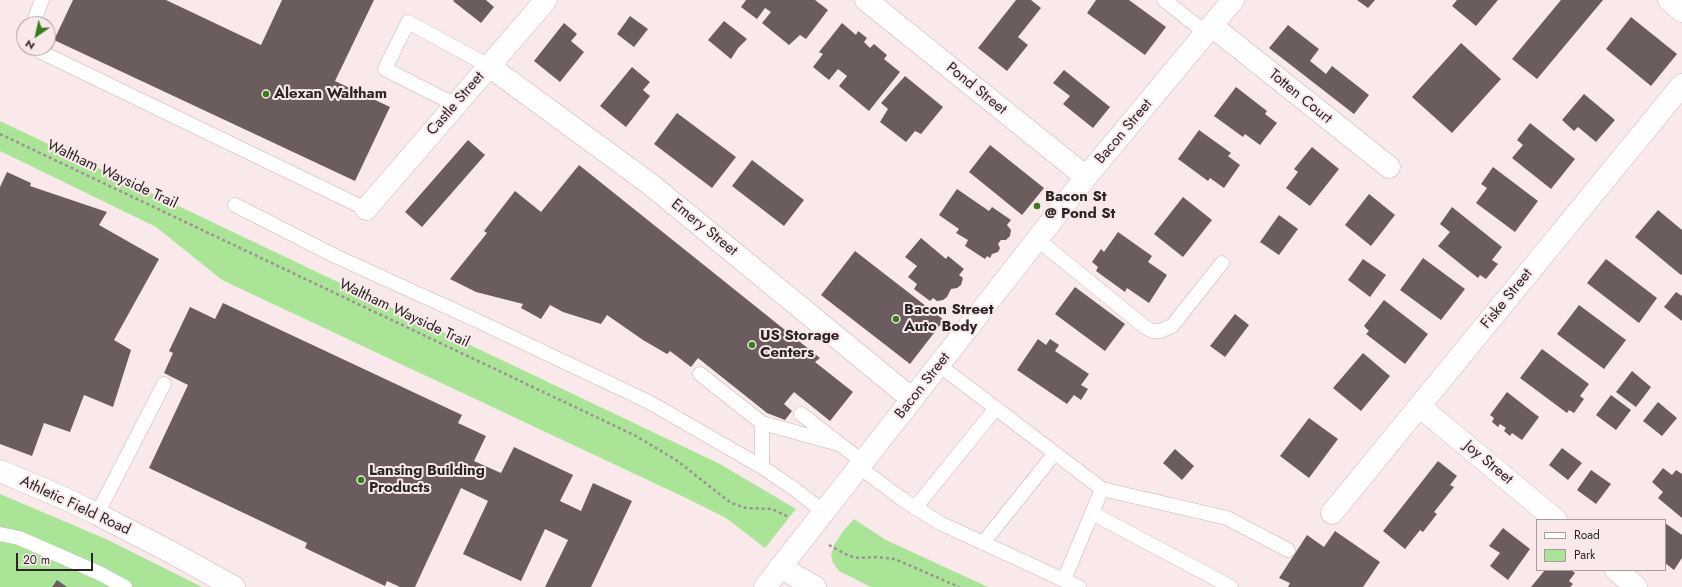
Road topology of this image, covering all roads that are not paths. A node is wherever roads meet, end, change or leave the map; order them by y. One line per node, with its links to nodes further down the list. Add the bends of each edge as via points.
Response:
1 (42, 0): 8 (lane)
2 (546, 0): 11 (street, Castle Street)
3 (866, 0): 15 (street, Pond Street)
4 (1164, 0): 9 (lane)
5 (1233, 0): 9 (street, Bacon Street)
6 (1669, 0): 7 (street)
7 (1682, 11)
8 (36, 16)
9 (1209, 30): 14 (street, Totten Court); 15 (street, Bacon Street)
10 (48, 56): 17 (lane)
11 (489, 66): 13 (street, Castle Street); 13 (lane, via 408,22 385,69); 23 (street, Emery Street, via 650,184)
12 (1682, 85): 24 (street, Fiske Street)
13 (456, 105): 17 (street, Castle Street)
14 (1389, 167)
15 (1086, 177): 18 (street, Bacon Street)
16 (235, 205): 31 (lane, via 335,256 649,402)
17 (366, 209)
18 (1037, 239): 19 (lane, via 1152,331 1172,326); 20 (street, Bacon Street)
19 (1222, 263)
20 (939, 365): 23 (street, Bacon Street); 25 (lane)
21 (700, 374): 27 (lane)
22 (164, 384): 38 (lane)
23 (912, 399): 30 (street, Bacon Street)
24 (1419, 406): 37 (street, Fiske Street); 39 (street, Joy Street)
25 (996, 408): 29 (lane); 34 (lane)
26 (801, 414): 28 (lane)
27 (762, 423): 28 (lane); 31 (lane)
28 (839, 444): 30 (lane)
29 (1055, 453): 33 (lane); 41 (lane)
30 (861, 464): 34 (lane); 35 (street, Bacon Street)
31 (762, 467): 35 (lane)
32 (0, 471): 38 (street, Athletic Field Road)
33 (1102, 489): 36 (lane); 42 (lane, via 1227,518)
34 (915, 508): 41 (lane)
35 (824, 512): 43 (street, Bacon Street)
36 (1092, 513): 45 (lane); 51 (lane)
37 (1332, 513)
38 (97, 514): 47 (street, Athletic Field Road)
39 (1555, 519)
40 (0, 534): 46 (lane, via 19,538)
41 (983, 543): 45 (lane)
42 (1288, 550)
43 (780, 567): 48 (street, Bacon Street); 49 (street)
44 (1617, 571): 52 (street)
45 (1064, 580): 50 (lane)
46 (125, 587)
47 (234, 587)
48 (765, 587)
49 (815, 587)
50 (1079, 587)
51 (1232, 587)
52 (1636, 587)

